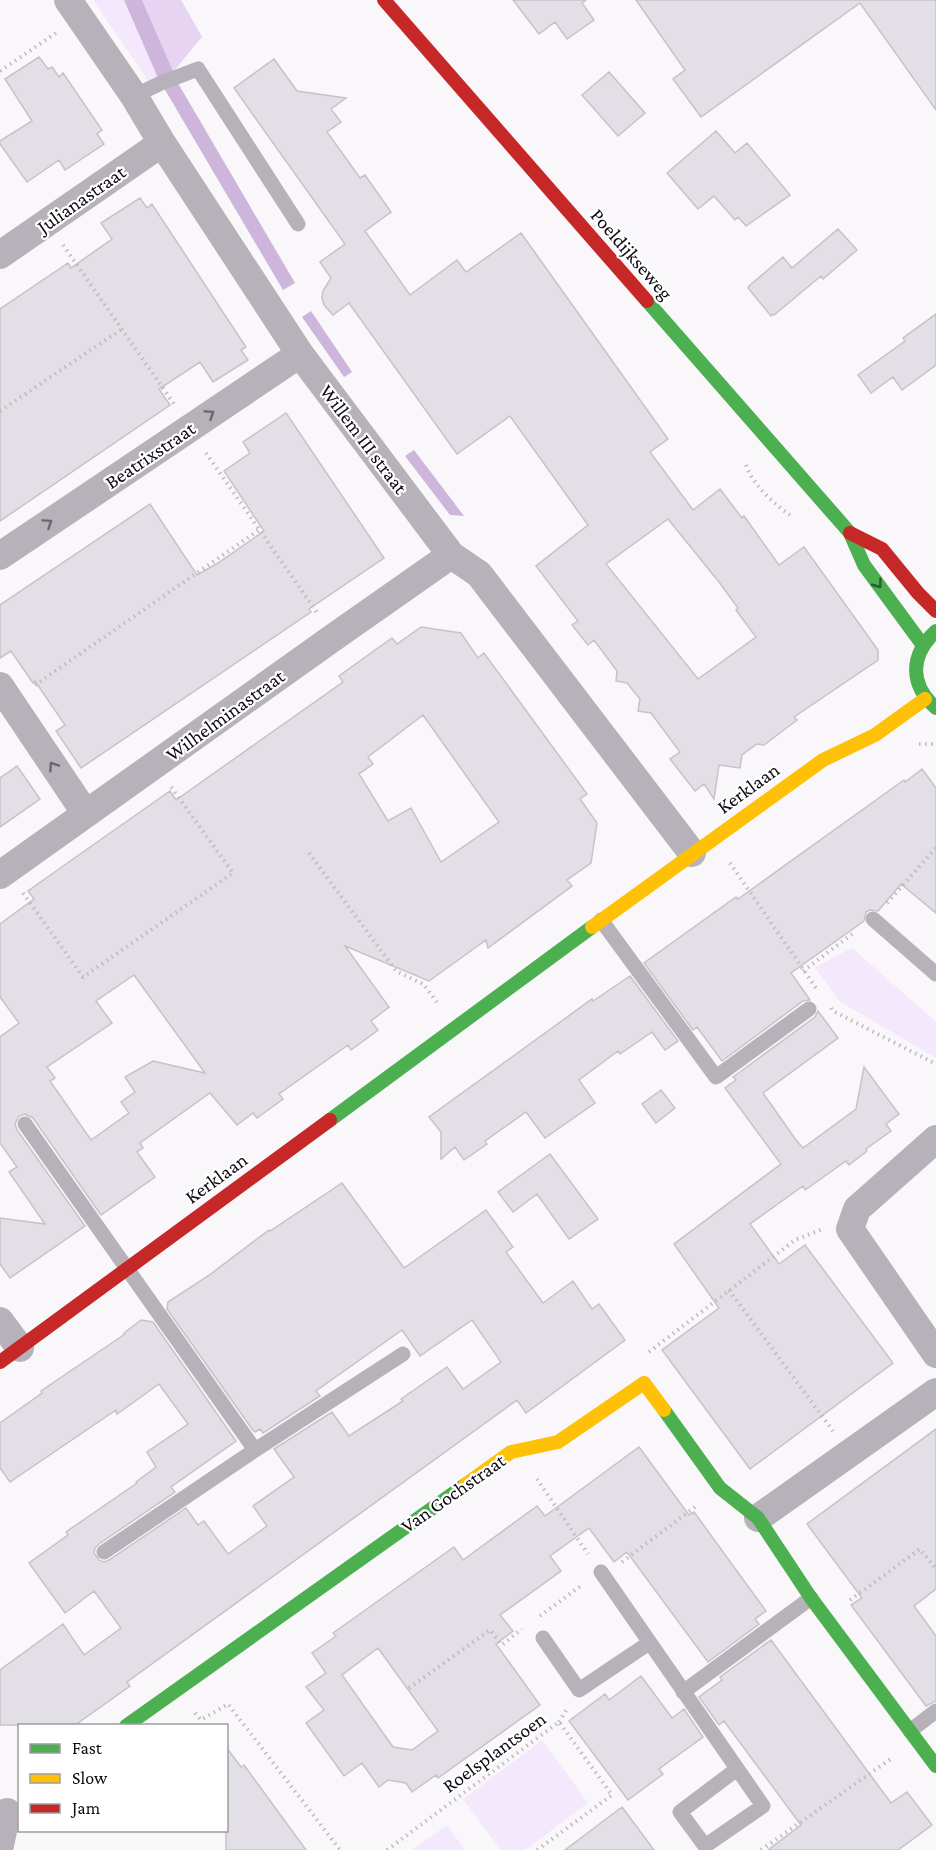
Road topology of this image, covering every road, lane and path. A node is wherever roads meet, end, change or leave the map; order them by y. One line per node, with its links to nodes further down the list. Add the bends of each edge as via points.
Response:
1 (384, 0): 12 (street, Poeldijkseweg)
2 (74, 8): 3 (path); 4 (street, Willem III straat)
3 (0, 71)
4 (134, 96): 5 (street, Willem III straat); 6 (lane, via 198,69)
5 (162, 143): 7 (street, Julianastraat); 9 (street, Willem III straat)
6 (298, 224)
7 (0, 255)
8 (122, 329): 10 (path)
9 (300, 354): 13 (street, Willem III straat); 14 (street, Beatrixstraat, one-way to 9)
10 (0, 411)
11 (259, 530): 18 (path)
12 (850, 533): 15 (street, Poeldijkseweg, via 882,549); 17 (street, Poeldijkseweg, one-way to 17, via 864,565)
13 (451, 555): 20 (street, Wilhelminastraat); 22 (street, Willem III straat, via 479,574)
14 (0, 556)
15 (936, 611)
16 (936, 631): 17 (street)
17 (922, 644): 19 (street, via 915,672 918,687)
18 (5, 694): 21 (street, one-way to 18)
19 (931, 704): 22 (street, Kerklaan, via 823,760)
20 (155, 765): 21 (street, Wilhelminastraat); 24 (path, via 233,873 83,976)
21 (86, 814): 24 (street, Wilhelminastraat)
22 (703, 846): 26 (street, Kerklaan); 28 (path)
23 (309, 853): 31 (path, via 396,971 423,984)
24 (3, 873)
25 (873, 919): 27 (lane)
26 (601, 920): 30 (lane, via 716,1077); 31 (street, Kerklaan)
27 (936, 974)
28 (821, 995)
29 (827, 1003): 32 (path, via 833,1011)
30 (809, 1009)
31 (456, 1027): 36 (street, Kerklaan)
32 (936, 1064)
33 (25, 1124): 36 (lane)
34 (936, 1139): 35 (street, via 857,1209)
35 (854, 1217): 37 (path, via 795,1240); 40 (street, via 850,1228)
36 (127, 1269): 41 (street, Kerklaan); 44 (lane)
37 (729, 1290): 42 (path, via 649,1350); 46 (path)
38 (0, 1320): 41 (street)
39 (403, 1354): 44 (lane)
40 (936, 1354)
41 (10, 1355)
42 (644, 1383): 45 (street, Van Gochstraat, via 558,1442); 47 (street, via 720,1488)
43 (936, 1392): 46 (street)
44 (255, 1450): 48 (lane)
45 (517, 1450): 50 (path); 57 (street, Van Gochstraat)
46 (849, 1454): 47 (street)
47 (758, 1518): 51 (street)
48 (104, 1552)
49 (936, 1569): 52 (path, via 920,1549)
50 (601, 1572): 55 (lane)
51 (811, 1598): 52 (street); 58 (lane)
52 (825, 1618): 61 (street)
53 (525, 1627): 56 (path, via 502,1645 490,1630)
54 (543, 1638): 55 (lane, via 579,1690)
55 (649, 1643): 58 (lane)
56 (409, 1688)
57 (176, 1689): 60 (street, Van Gochstraat); 66 (path, via 201,1720 228,1704)
58 (683, 1692): 63 (lane)
59 (936, 1711): 61 (lane)
60 (127, 1724)
61 (913, 1736): 62 (street); 69 (path)
62 (936, 1766)
63 (736, 1769): 63 (lane, via 680,1812 705,1846 763,1806)
64 (9, 1811): 65 (street)
65 (0, 1845)
66 (340, 1850)
67 (387, 1850): 68 (path, Roelsplantsoen, via 560,1722 612,1795)
68 (537, 1850)
69 (761, 1850)

